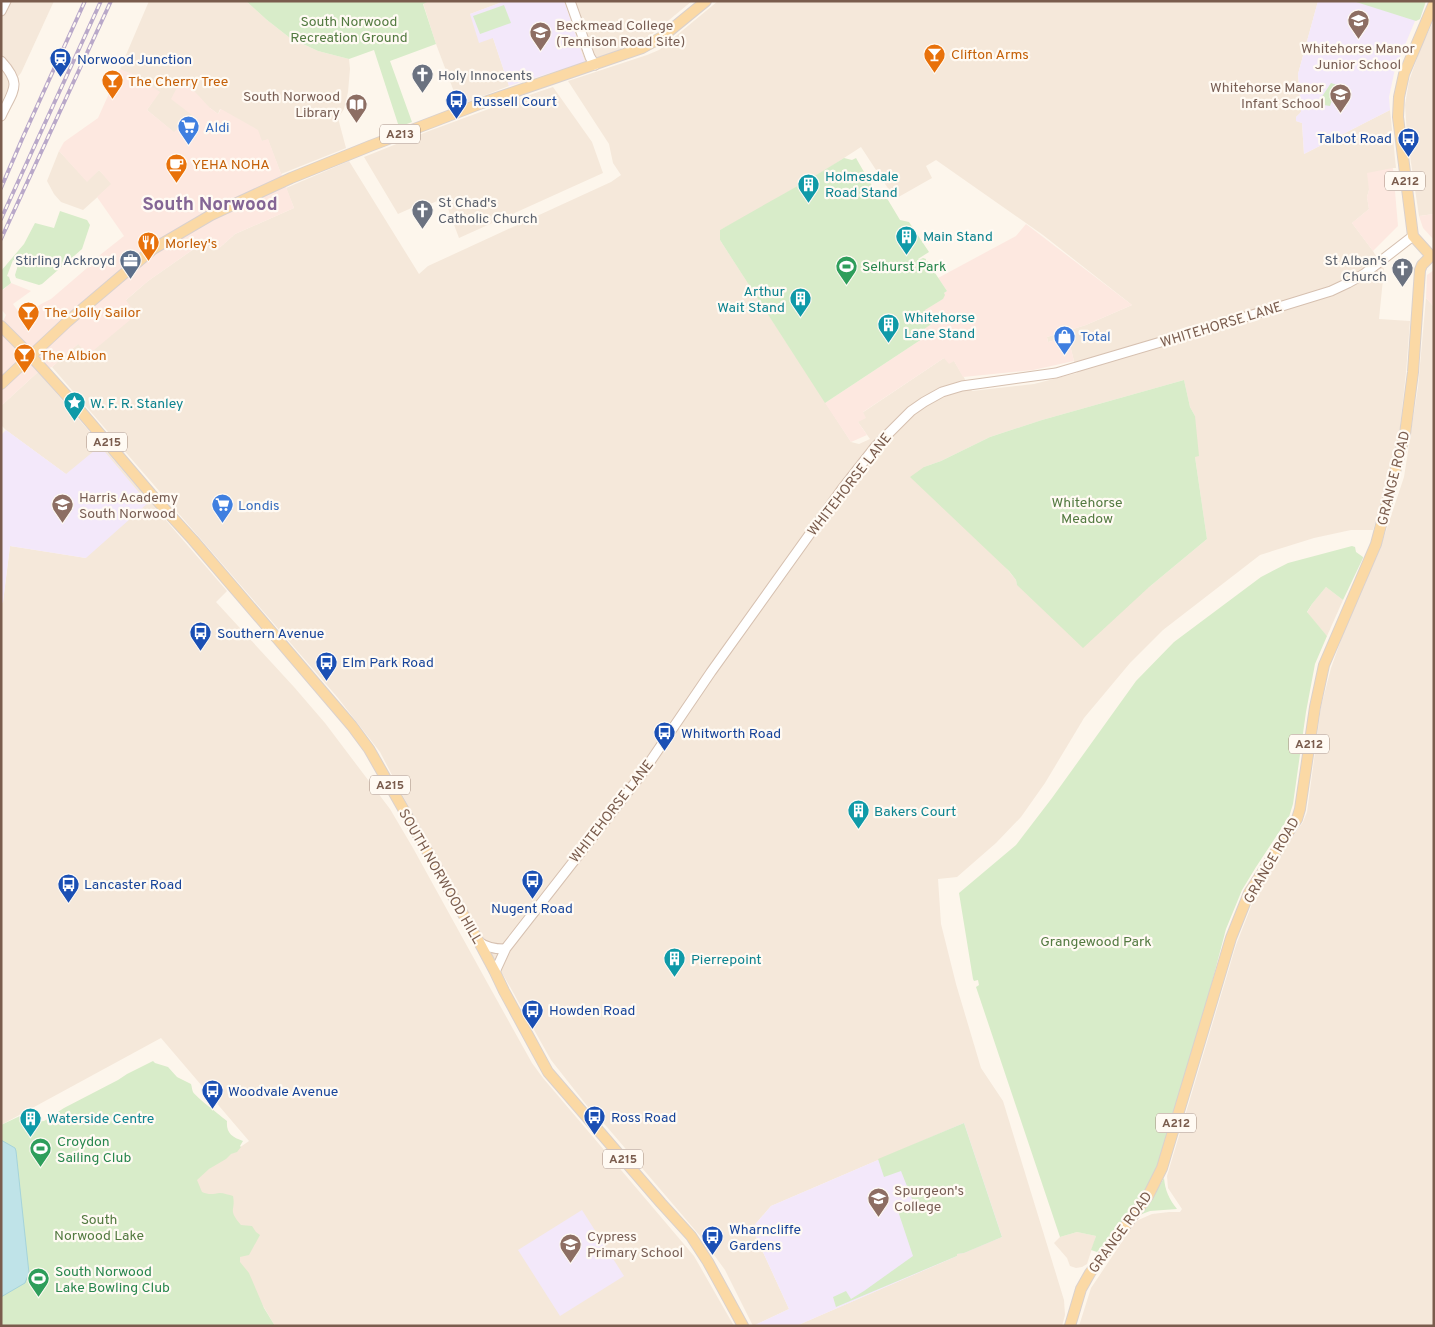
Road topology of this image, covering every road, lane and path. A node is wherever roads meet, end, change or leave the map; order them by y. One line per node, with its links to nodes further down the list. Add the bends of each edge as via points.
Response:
1 (6, 1): 5 (main road)
2 (570, 1): 7 (main road)
3 (706, 1): 7 (main road, A213, via 656,41)
4 (1434, 2): 9 (main road, A212, via 1407,67 1399,97 1398,117)
5 (1, 11)
6 (1, 61): 8 (main road, via 15,82)
7 (595, 65): 12 (main road, A213, via 482,102 362,149 210,216 154,249)
8 (1, 116)
9 (1413, 236): 10 (main road, A212); 15 (main road, WHITEHORSE LANE, via 1364,274 1331,291 1056,373 956,388 942,392 911,411 875,447 842,489 641,774)
10 (1432, 258): 18 (main road, GRANGE ROAD / A212, via 1420,270 1407,421 1390,496 1376,544 1324,665 1299,814 1249,894 1231,938 1162,1168 1148,1196 1090,1273 1081,1289)
11 (1, 326): 12 (main road, A215)
12 (31, 356): 13 (main road, A213); 14 (main road, SOUTH NORWOOD HILL / A215, via 352,726 369,749)
13 (1, 384)
14 (479, 942): 15 (main road, via 485,947); 16 (main road, SOUTH NORWOOD HILL / A215)
15 (504, 949): 16 (main road, WHITEHORSE LANE)
16 (495, 972): 17 (main road, SOUTH NORWOOD HILL / A215, via 548,1072 691,1236)
17 (743, 1326)
18 (1070, 1326)

